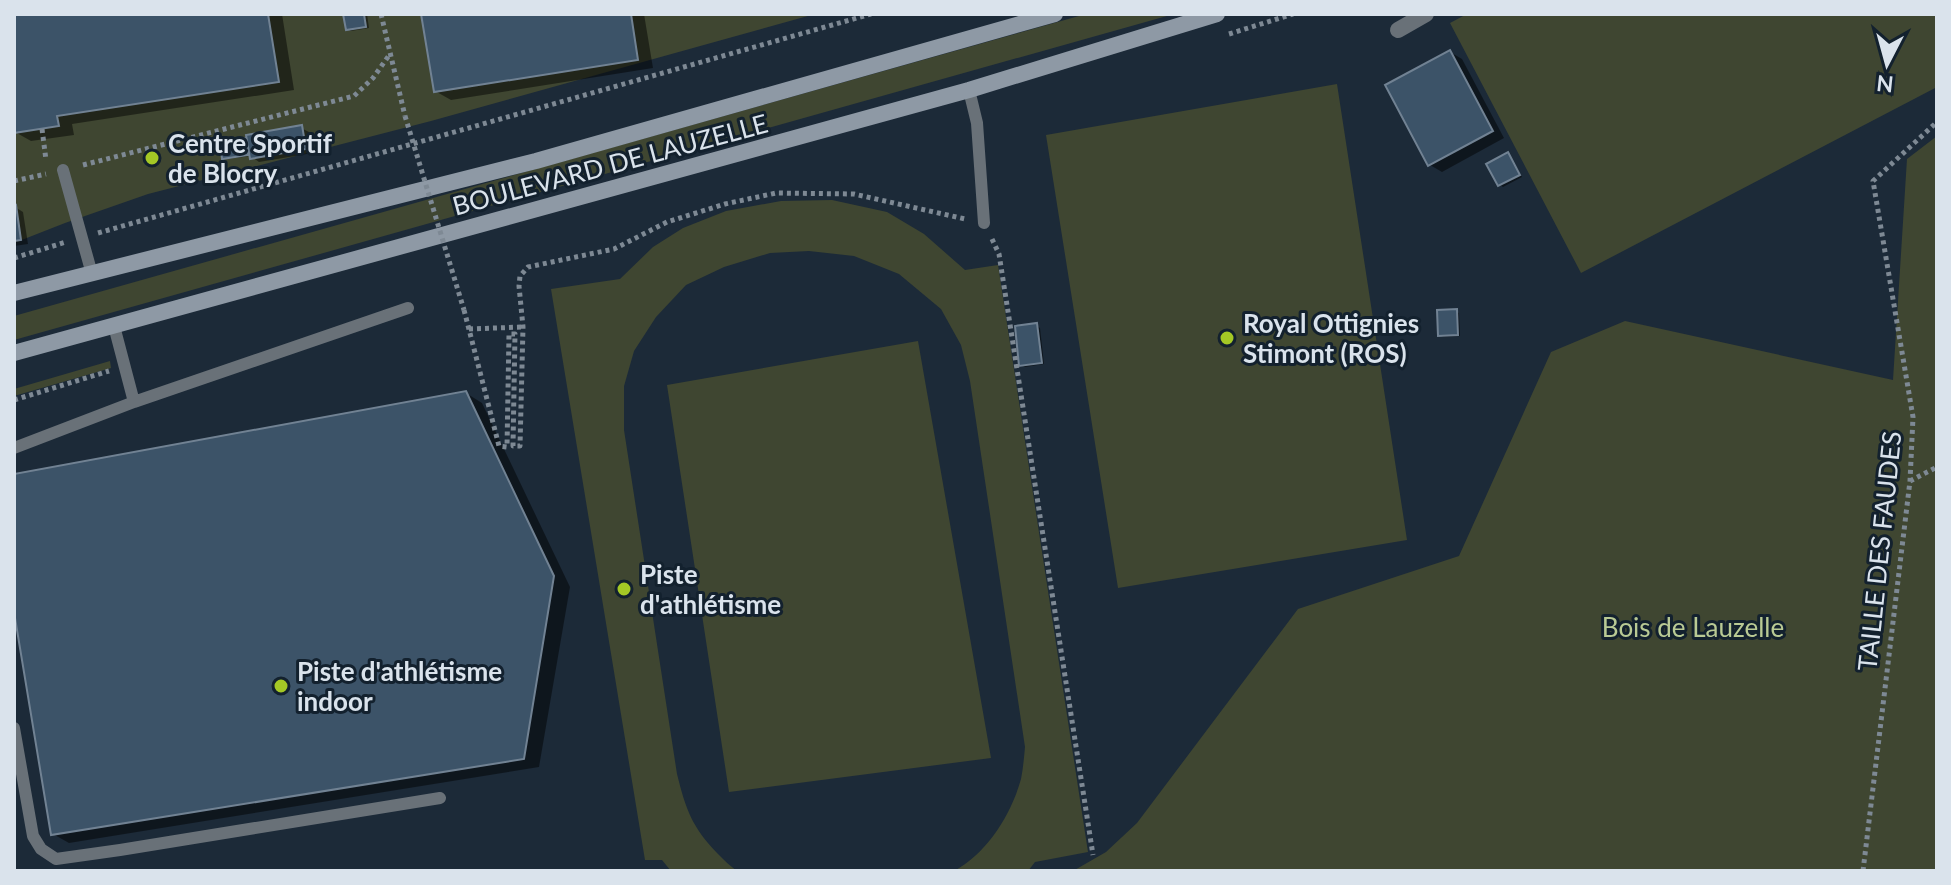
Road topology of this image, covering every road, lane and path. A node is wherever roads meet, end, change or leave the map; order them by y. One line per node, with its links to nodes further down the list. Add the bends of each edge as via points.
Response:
1 (381, 14): 7 (path)
2 (871, 14): 14 (path)
3 (1055, 14): 16 (main road, BOULEVARD DE LAUZELLE, via 536,161)
4 (1217, 14): 8 (main road, BOULEVARD DE LAUZELLE)
5 (1426, 14): 6 (street)
6 (1398, 30)
7 (390, 54): 11 (path, via 354,96); 21 (path, bridge)
8 (969, 90): 13 (lane, via 977,123); 19 (main road, BOULEVARD DE LAUZELLE)
9 (1937, 122): 28 (path, TAILLE DES FAUDES, via 1873,181 1913,417)
10 (42, 129): 12 (path, via 48,173)
11 (63, 170): 14 (lane)
12 (14, 181)
13 (984, 223): 20 (path, via 854,194 776,193 751,198 667,222 614,249 528,267 519,286); 31 (path, via 999,254)
14 (82, 237): 15 (path); 16 (lane)
15 (14, 258)
16 (92, 274): 17 (main road, BOULEVARD DE LAUZELLE)
17 (14, 293)
18 (408, 308): 25 (lane)
19 (114, 326): 22 (main road, BOULEVARD DE LAUZELLE); 23 (lane)
20 (523, 327): 21 (path); 21 (path, via 520,446 513,446 515,334 509,334 507,447 499,446)
21 (469, 329)
22 (14, 353)
23 (125, 367): 24 (path); 25 (lane)
24 (14, 400)
25 (134, 402): 26 (lane)
26 (14, 448)
27 (1937, 467): 28 (path)
28 (1910, 481): 32 (path, TAILLE DES FAUDES)
29 (14, 728): 30 (lane, via 33,836 56,859)
30 (440, 798)
31 (1093, 855)
32 (1863, 871)

